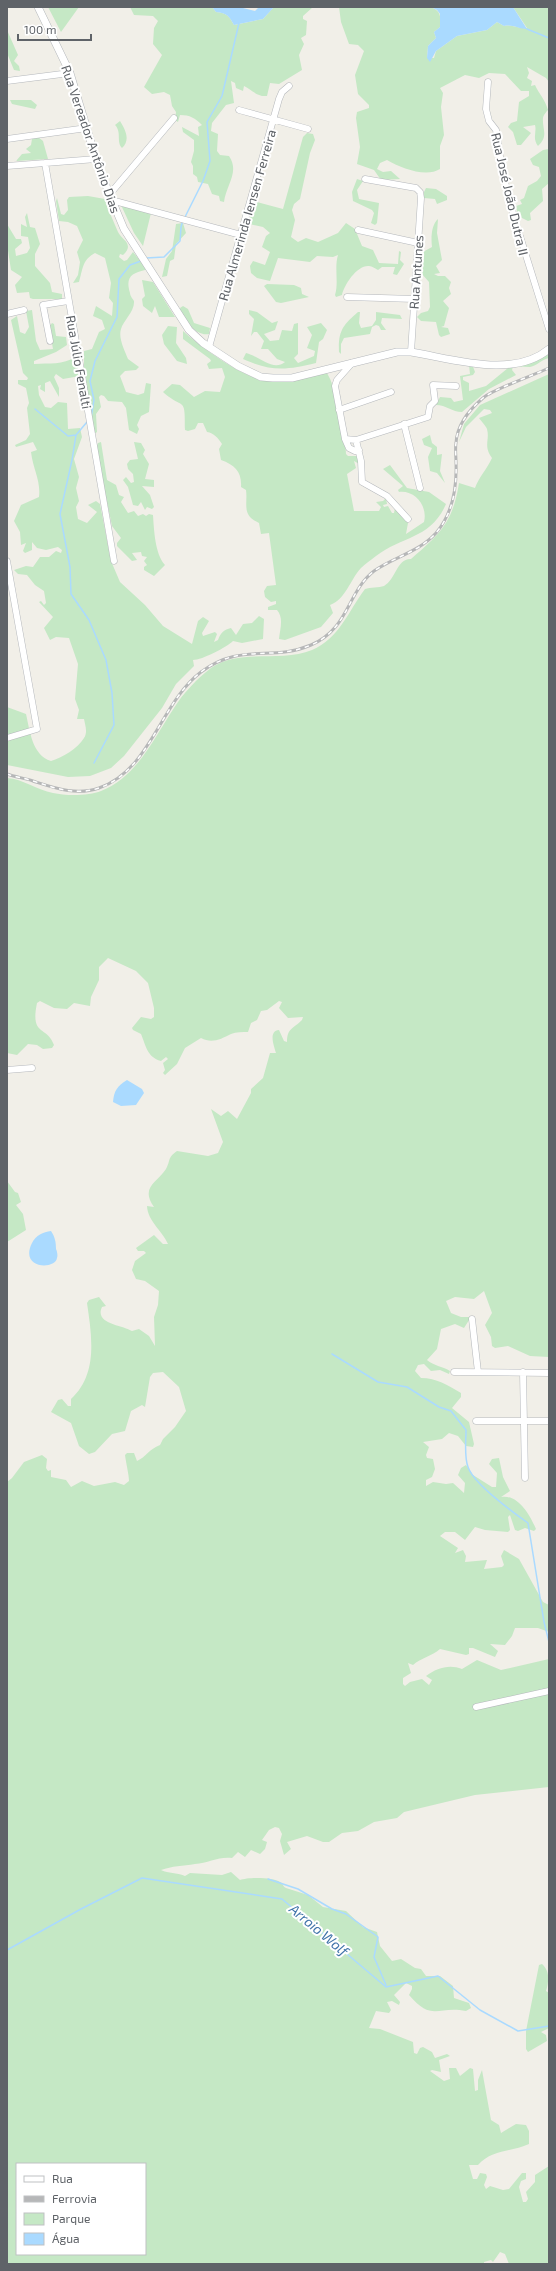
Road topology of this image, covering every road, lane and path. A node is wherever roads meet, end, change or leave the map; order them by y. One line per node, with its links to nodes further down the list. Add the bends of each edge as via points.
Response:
1 (38, 7): 2 (street, Rua Vereador Antônio Dias)
2 (70, 73): 3 (street); 9 (street, Rua Vereador Antônio Dias)
3 (7, 81)
4 (488, 82): 25 (street, Rua José João Dutra II, via 486,109 489,121 496,130 502,170 514,217)
5 (288, 86): 8 (street, Rua Almerinda Iensen Ferreira, via 282,92)
6 (238, 110): 8 (street)
7 (174, 118): 16 (street)
8 (274, 119): 10 (street); 18 (street, Rua Almerinda Iensen Ferreira)
9 (87, 128): 11 (street); 12 (street, Rua Vereador Antônio Dias)
10 (308, 129)
11 (7, 139)
12 (96, 159): 13 (street); 16 (street, Rua Vereador Antônio Dias)
13 (44, 163): 14 (street); 22 (street, Rua Júlio Fenalti)
14 (7, 166)
15 (365, 179): 19 (street, Rua Antunes, via 416,188 420,192)
16 (110, 198): 18 (street); 27 (street, Rua Vereador Antônio Dias, via 124,229 189,330)
17 (358, 230): 19 (street)
18 (241, 235): 27 (street, Rua Almerinda Iensen Ferreira)
19 (418, 243): 21 (street, Rua Antunes)
20 (347, 297): 21 (street)
21 (414, 299): 29 (street, Rua Antunes)
22 (68, 301): 26 (street, via 43,305); 41 (street, Rua Júlio Fenalti)
23 (24, 310): 24 (street)
24 (7, 314)
25 (549, 329)
26 (50, 341)
27 (209, 347): 30 (street, Rua Vereador Antônio Dias, via 238,366 273,378 292,378)
28 (549, 349): 29 (street, Rua Vereador Antônio Dias, via 531,360 503,367)
29 (411, 352): 30 (street, Rua Vereador Antônio Dias, via 397,352)
30 (352, 363): 33 (street, via 336,382)
31 (456, 386): 34 (street, via 433,385 435,401 429,409 429,416)
32 (391, 392): 33 (street)
33 (339, 410): 35 (street)
34 (404, 424): 36 (street); 38 (street)
35 (345, 439): 36 (street); 37 (street, via 349,448)
36 (356, 440): 37 (street)
37 (359, 450): 39 (street, via 362,482 387,496)
38 (420, 488)
39 (408, 520)
40 (7, 561): 42 (street, via 37,730)
41 (114, 561)
42 (7, 738)
43 (32, 1068): 44 (street)
44 (7, 1070)
45 (472, 1319): 47 (street)
46 (454, 1372): 47 (street)
47 (478, 1372): 48 (street)
48 (522, 1372): 49 (street); 51 (street)
49 (549, 1372)
50 (476, 1421): 51 (street)
51 (524, 1421): 52 (street); 53 (street)
52 (549, 1421)
53 (525, 1478)
54 (549, 1691): 55 (street)
55 (476, 1707)

